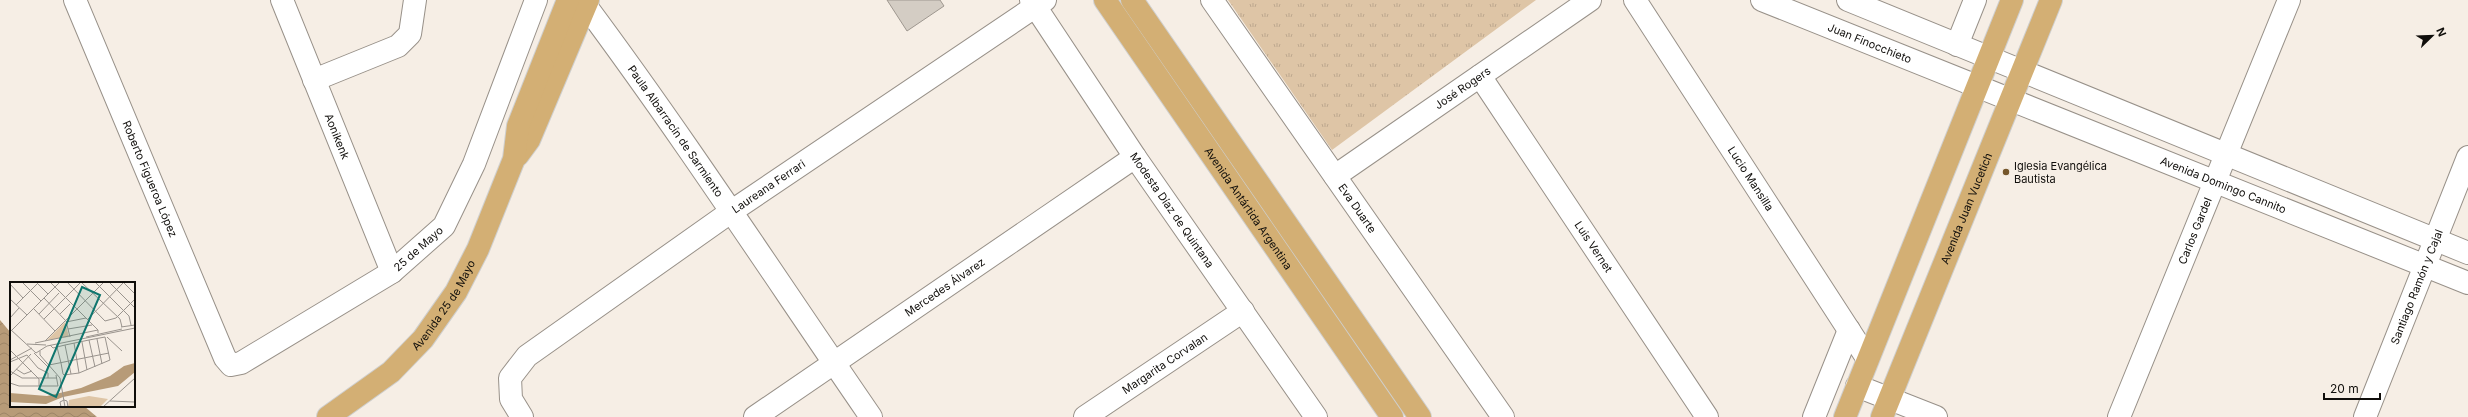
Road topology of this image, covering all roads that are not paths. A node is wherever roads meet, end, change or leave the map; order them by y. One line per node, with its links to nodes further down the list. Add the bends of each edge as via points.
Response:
1 (75, 0): 38 (street, Roberto Figueroa López)
2 (282, 0): 22 (street, Aonikenk)
3 (415, 0): 22 (street, via 410,34 398,46)
4 (536, 0): 34 (street, 25 de Mayo, via 459,199 444,226)
5 (1105, 0): 49 (main road, Avenida Antártida Argentina)
6 (1132, 0): 50 (main road, Avenida Antártida Argentina)
7 (1212, 0): 28 (street, Eva Duarte)
8 (1590, 0): 21 (street, José Rogers)
9 (1635, 0): 37 (street, Lucio Mansilla)
10 (1762, 0): 23 (street, Juan Finocchieto)
11 (1848, 0): 18 (street)
12 (1975, 0): 18 (street)
13 (2012, 0): 19 (main road)
14 (2050, 0): 20 (main road, Avenida Juan Vucetich)
15 (2290, 0): 25 (street, Carlos Gardel)
16 (581, 2): 30 (street, Paula Albarracín de Sarmiento, via 636,73); 43 (main road, Avenida 25 de Mayo, via 518,126 514,159 478,248 456,292 423,339 391,372)
17 (1037, 2): 26 (street, Modesta Díaz de Quintana); 30 (street, Laureana Ferrari)
18 (1957, 45): 19 (street)
19 (1989, 58): 20 (street); 23 (main road)
20 (2021, 72): 24 (main road, Avenida Juan Vucetich); 25 (street)
21 (1480, 76): 28 (street, José Rogers); 52 (street, Luis Vernet)
22 (314, 80): 34 (street, Aonikenk)
23 (1978, 85): 24 (street, Avenida Domingo Cannito); 39 (main road)
24 (2011, 99): 29 (street, Avenida Domingo Cannito); 42 (main road, Avenida Juan Vucetich)
25 (2226, 155): 29 (street, Carlos Gardel); 31 (street)
26 (1135, 157): 36 (street, Modesta Díaz de Quintana); 40 (street, Mercedes Álvarez)
27 (2468, 157): 31 (street, Santiago Ramón y Cajal)
28 (1335, 176): 51 (street, Eva Duarte)
29 (2216, 181): 33 (street, Avenida Domingo Cannito); 56 (street, Carlos Gardel)
30 (732, 211): 40 (street, Paula Albarracín de Sarmiento); 44 (street, Laureana Ferrari, via 527,356 510,378 511,399)
31 (2435, 240): 32 (street); 33 (street, Santiago Ramón y Cajal)
32 (2468, 253)
33 (2425, 266): 35 (street, Avenida Domingo Cannito); 57 (street, Santiago Ramón y Cajal)
34 (392, 272): 38 (street, 25 de Mayo, via 241,363 231,365)
35 (2468, 283)
36 (1243, 310): 47 (street, Margarita Corvalan); 48 (street, Modesta Díaz de Quintana)
37 (1848, 330): 39 (street, Lucio Mansilla); 53 (street)
38 (225, 358)
39 (1867, 358): 41 (main road)
40 (833, 362): 45 (street, Mercedes Álvarez); 46 (street, Paula Albarracín de Sarmiento)
41 (1857, 386): 42 (street); 54 (main road)
42 (1886, 408): 55 (street)
43 (328, 417)
44 (522, 417)
45 (755, 417)
46 (871, 417)
47 (1085, 417)
48 (1316, 417)
49 (1392, 417)
50 (1420, 417)
51 (1503, 417)
52 (1707, 417)
53 (1814, 417)
54 (1845, 417)
55 (1936, 417)
56 (2119, 417)
57 (2365, 417)

